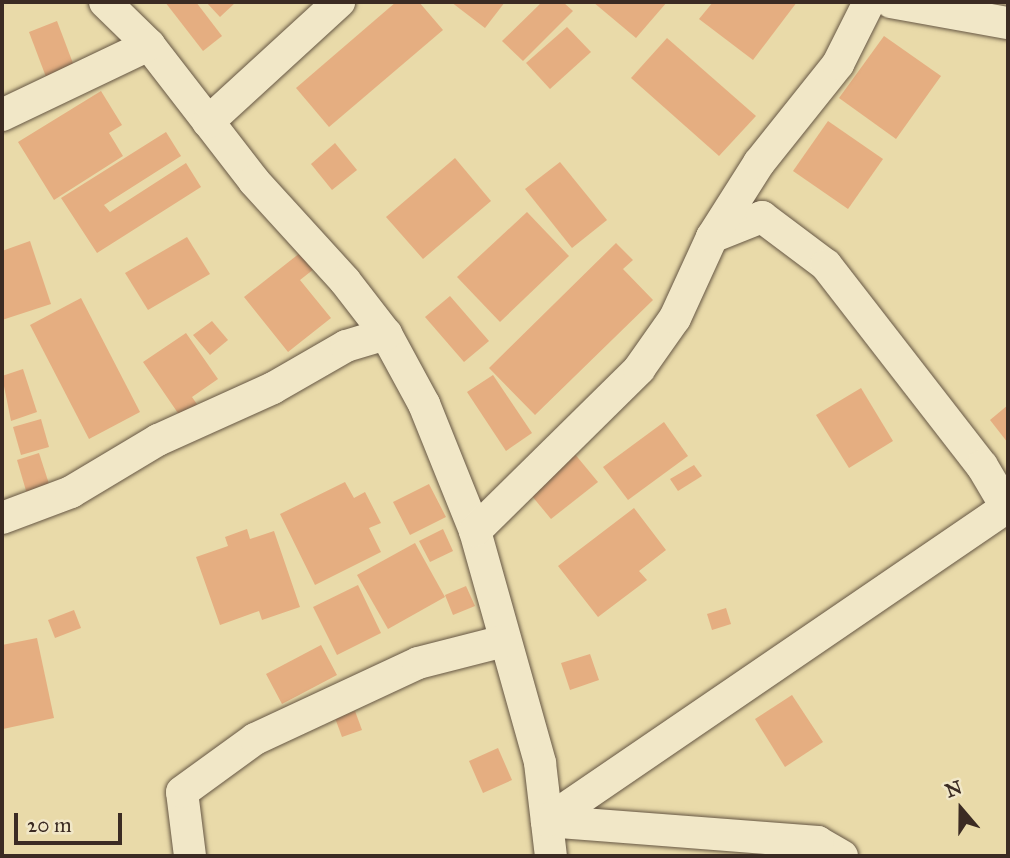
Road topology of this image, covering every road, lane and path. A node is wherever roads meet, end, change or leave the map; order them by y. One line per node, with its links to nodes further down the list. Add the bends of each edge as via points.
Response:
1 (105, 2): 6 (street)
2 (339, 2): 8 (street)
3 (869, 2): 9 (street, via 838,64 760,163)
4 (891, 2): 5 (street)
5 (1008, 23)
6 (149, 45): 7 (street); 8 (street)
7 (2, 115)
8 (208, 121): 10 (street)
9 (712, 237): 11 (street, via 762,217 826,265 982,466); 13 (street, via 675,318 639,369)
10 (386, 334): 12 (street, via 346,346 273,388 158,440 71,492); 13 (street, via 424,404)
11 (1007, 508): 15 (street)
12 (2, 518)
13 (475, 531): 14 (street)
14 (504, 641): 15 (street, via 540,763); 16 (street, via 418,663 255,739 182,792)
15 (547, 821): 17 (street); 18 (street, via 818,842)
16 (190, 856)
17 (551, 856)
18 (842, 856)

